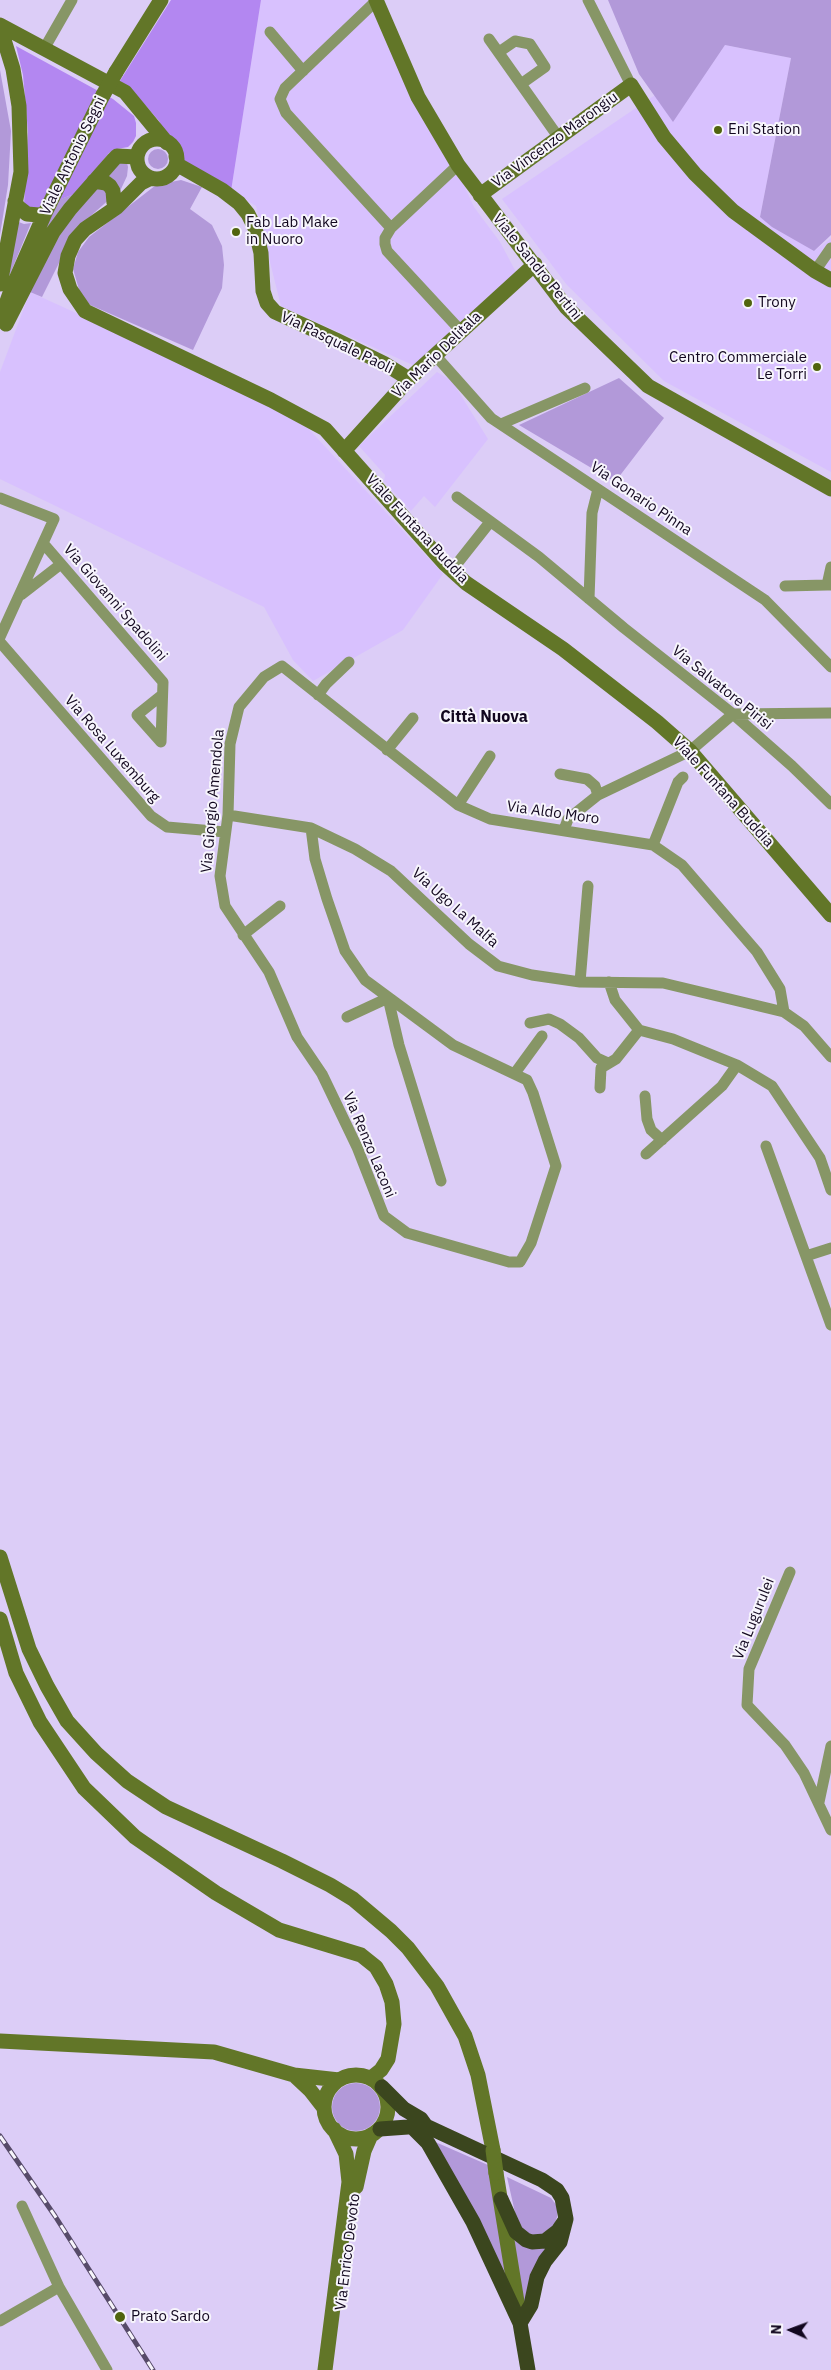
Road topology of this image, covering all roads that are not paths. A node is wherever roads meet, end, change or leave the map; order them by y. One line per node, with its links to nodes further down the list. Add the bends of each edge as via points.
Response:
1 (72, 0): 8 (street)
2 (588, 0): 12 (street)
3 (376, 1): 10 (street); 18 (main road, Viale Sandro Pertini, via 418,97)
4 (157, 2): 26 (main road, Viale Antonio Segni, bridge, via 103,95)
5 (0, 26): 8 (main road); 24 (main road, via 13,69 19,106 21,172)
6 (270, 32): 10 (street)
7 (489, 39): 9 (street)
8 (44, 49): 13 (main road, via 125,92)
9 (499, 52): 11 (street); 11 (street, via 516,41 530,44 545,67)
10 (303, 71): 28 (street, via 282,94 280,100 286,113)
11 (521, 84): 14 (street)
12 (631, 85): 14 (main road, Via Vincenzo Marongiu); 31 (main road, via 664,137 695,174 733,211)
13 (148, 119): 15 (main road); 17 (main road, Viale Funtana Buddia)
14 (560, 138): 23 (main road, Via Vincenzo Marongiu)
15 (167, 143): 16 (main road); 17 (main road, via 156,140)
16 (176, 156): 19 (main road, via 175,167); 22 (main road, Via Pasquale Paoli, via 178,165)
17 (139, 157): 20 (main road); 21 (main road, via 117,156); 25 (main road, Viale Funtana Buddia, via 121,196)
18 (458, 165): 23 (main road, Viale Sandro Pertini); 28 (street)
19 (168, 176): 20 (main road); 22 (main road, Via Pasquale Paoli)
20 (152, 178): 27 (main road, Viale Funtana Buddia, via 141,183 117,207)
21 (94, 181): 25 (main road, via 110,186); 35 (main road, via 53,232 9,321)
22 (204, 181): 38 (main road, Via Pasquale Paoli, via 222,190 248,214 261,253 263,291 275,312)
23 (480, 195): 30 (main road, Viale Sandro Pertini)
24 (15, 201): 26 (main road, via 27,214); 33 (main road)
25 (114, 203): 27 (main road, Viale Funtana Buddia)
26 (44, 213): 34 (main road, Viale Antonio Segni)
27 (95, 222): 41 (main road, Viale Funtana Buddia, via 75,240 68,256 66,273 70,289 85,311 303,416 325,430)
28 (391, 228): 36 (street, via 385,238 387,251)
29 (831, 248): 31 (street)
30 (535, 264): 36 (main road, Via Mario Delitala); 43 (main road, Viale Sandro Pertini, via 566,307 648,386)
31 (815, 271): 32 (main road)
32 (831, 280)
33 (0, 284)
34 (0, 321)
35 (0, 330)
36 (461, 331): 37 (main road, Via Mario Delitala)
37 (435, 355): 38 (main road, Via Mario Delitala); 40 (street, Via Gonario Pinna, via 491,418)
38 (409, 379): 41 (main road, Via Mario Delitala)
39 (585, 388): 40 (street)
40 (501, 424): 42 (street, Via Gonario Pinna)
41 (344, 451): 50 (main road, Viale Funtana Buddia)
42 (598, 489): 54 (street, via 592,513); 59 (street, Via Gonario Pinna, via 765,600)
43 (831, 490)
44 (457, 497): 46 (street, Via Salvatore Pirisi)
45 (0, 498): 47 (street, via 54,519)
46 (490, 522): 50 (street); 54 (street, Via Salvatore Pirisi)
47 (43, 543): 48 (street, Via Giovanni Spadolini); 53 (street)
48 (61, 564): 53 (street); 60 (street, Via Giovanni Spadolini, via 163,682)
49 (831, 567): 51 (street)
50 (452, 570): 66 (main road, Viale Funtana Buddia, via 563,649)
51 (829, 585): 52 (street)
52 (785, 586)
53 (18, 598): 55 (street)
54 (589, 599): 63 (street, Via Salvatore Pirisi)
55 (0, 637)
56 (0, 642): 76 (street, Via Rosa Luxemburg, via 151,816 167,827)
57 (349, 662): 61 (street)
58 (282, 666): 61 (street, Via Aldo Moro); 73 (street, Via Giorgio Amendola, via 264,677 239,707 230,744)
59 (831, 667)
60 (162, 695): 60 (street, Via Giovanni Spadolini, via 161,742 137,715)
61 (318, 695): 65 (street, Via Aldo Moro)
62 (831, 713): 63 (street)
63 (733, 714): 66 (street); 71 (street, Via Salvatore Pirisi)
64 (413, 718): 65 (street)
65 (387, 750): 72 (street, Via Aldo Moro)
66 (690, 751): 70 (street); 80 (main road, Viale Funtana Buddia)
67 (490, 756): 72 (street)
68 (560, 774): 70 (street, via 587,779 595,786)
69 (683, 777): 77 (street, via 678,782)
70 (598, 795): 75 (street, via 568,819)
71 (831, 804)
72 (458, 805): 75 (street, Via Aldo Moro, via 490,819)
73 (228, 815): 74 (street, Via Ugo La Malfa); 76 (street, Via Giorgio Amendola)
74 (311, 828): 82 (street, Via Ugo La Malfa, via 391,871 469,944 498,966 532,976); 84 (street, Via Renzo Laconi, via 326,899 345,951 364,980)
75 (564, 830): 77 (street, Via Aldo Moro)
76 (225, 832): 81 (street, Via Giorgio Amendola, via 220,876 225,906)
77 (654, 845): 85 (street, Via Aldo Moro, via 682,865 757,952 780,989)
78 (588, 886): 82 (street)
79 (280, 906): 81 (street)
80 (831, 915)
81 (243, 935): 95 (street, Via Renzo Laconi, via 269,972 297,1037 322,1074 357,1147 384,1216 407,1233 509,1262 520,1262 531,1243 556,1166 533,1093 527,1080)
82 (580, 982): 83 (street, Via Ugo La Malfa)
83 (610, 982): 85 (street, Via Ugo La Malfa, via 663,983); 89 (street, via 615,1000)
84 (388, 998): 86 (street, Via Renzo Laconi); 87 (street); 90 (street)
85 (784, 1012): 92 (street, Via Ugo La Malfa, via 804,1026)
86 (413, 1014): 90 (street, via 402,1023); 95 (street, Via Renzo Laconi, via 453,1045)
87 (347, 1017)
88 (530, 1023): 93 (street, via 549,1020 560,1024 579,1038 597,1058)
89 (639, 1030): 93 (street, via 616,1059); 94 (street, via 674,1039)
90 (397, 1036): 102 (street)
91 (542, 1036): 95 (street)
92 (831, 1057)
93 (608, 1063): 96 (street, via 601,1068)
94 (737, 1065): 98 (street, via 722,1086); 101 (street, via 772,1086)
95 (515, 1073)
96 (600, 1088)
97 (645, 1096): 98 (street, via 651,1130)
98 (662, 1140): 100 (street)
99 (766, 1146): 105 (street)
100 (646, 1154)
101 (825, 1156): 103 (street)
102 (441, 1181)
103 (831, 1190)
104 (831, 1248): 105 (street)
105 (806, 1256): 106 (street)
106 (831, 1325)
107 (0, 1557): 121 (main road, bridge, via 29,1649 47,1686 66,1721 96,1753 127,1781 166,1807 282,1861 353,1899 408,1948 437,1986 465,2036 478,2075)
108 (790, 1572): 111 (street, Via Lugurulei, via 749,1669 747,1705 786,1745)
109 (0, 1619): 116 (main road, via 16,1673 40,1722 84,1788 135,1837 216,1893 280,1930 361,1955 376,1967 392,2002 394,2024 388,2059)
110 (831, 1746): 111 (street)
111 (819, 1802): 112 (street, Via Lugurulei)
112 (831, 1830)
113 (0, 2041): 114 (main road, via 214,2052)
114 (294, 2075): 115 (main road); 117 (main road)
115 (339, 2080): 116 (main road, via 354,2074); 117 (main road, via 328,2092)
116 (376, 2082): 118 (highway, via 404,2109 421,2120); 120 (main road, via 386,2095 388,2113)
117 (324, 2108): 119 (main road)
118 (420, 2127): 120 (highway, via 403,2126); 123 (highway, via 542,2180 557,2190 564,2203); 126 (highway, via 469,2214)
119 (334, 2130): 120 (main road, via 354,2139); 128 (main road, Via Enrico Devoto, via 346,2154 349,2182)
120 (375, 2132): 129 (main road, Via Enrico Devoto, via 364,2150 356,2185)
121 (501, 2199): 123 (highway, via 516,2232 532,2242 551,2237); 126 (main road)
122 (22, 2206): 124 (street)
123 (566, 2219): 126 (highway, via 560,2242 537,2277 531,2305)
124 (59, 2287): 125 (street); 127 (street)
125 (0, 2321)
126 (520, 2323): 130 (highway)
127 (107, 2370)
128 (325, 2370)
129 (334, 2370)
130 (528, 2370)

